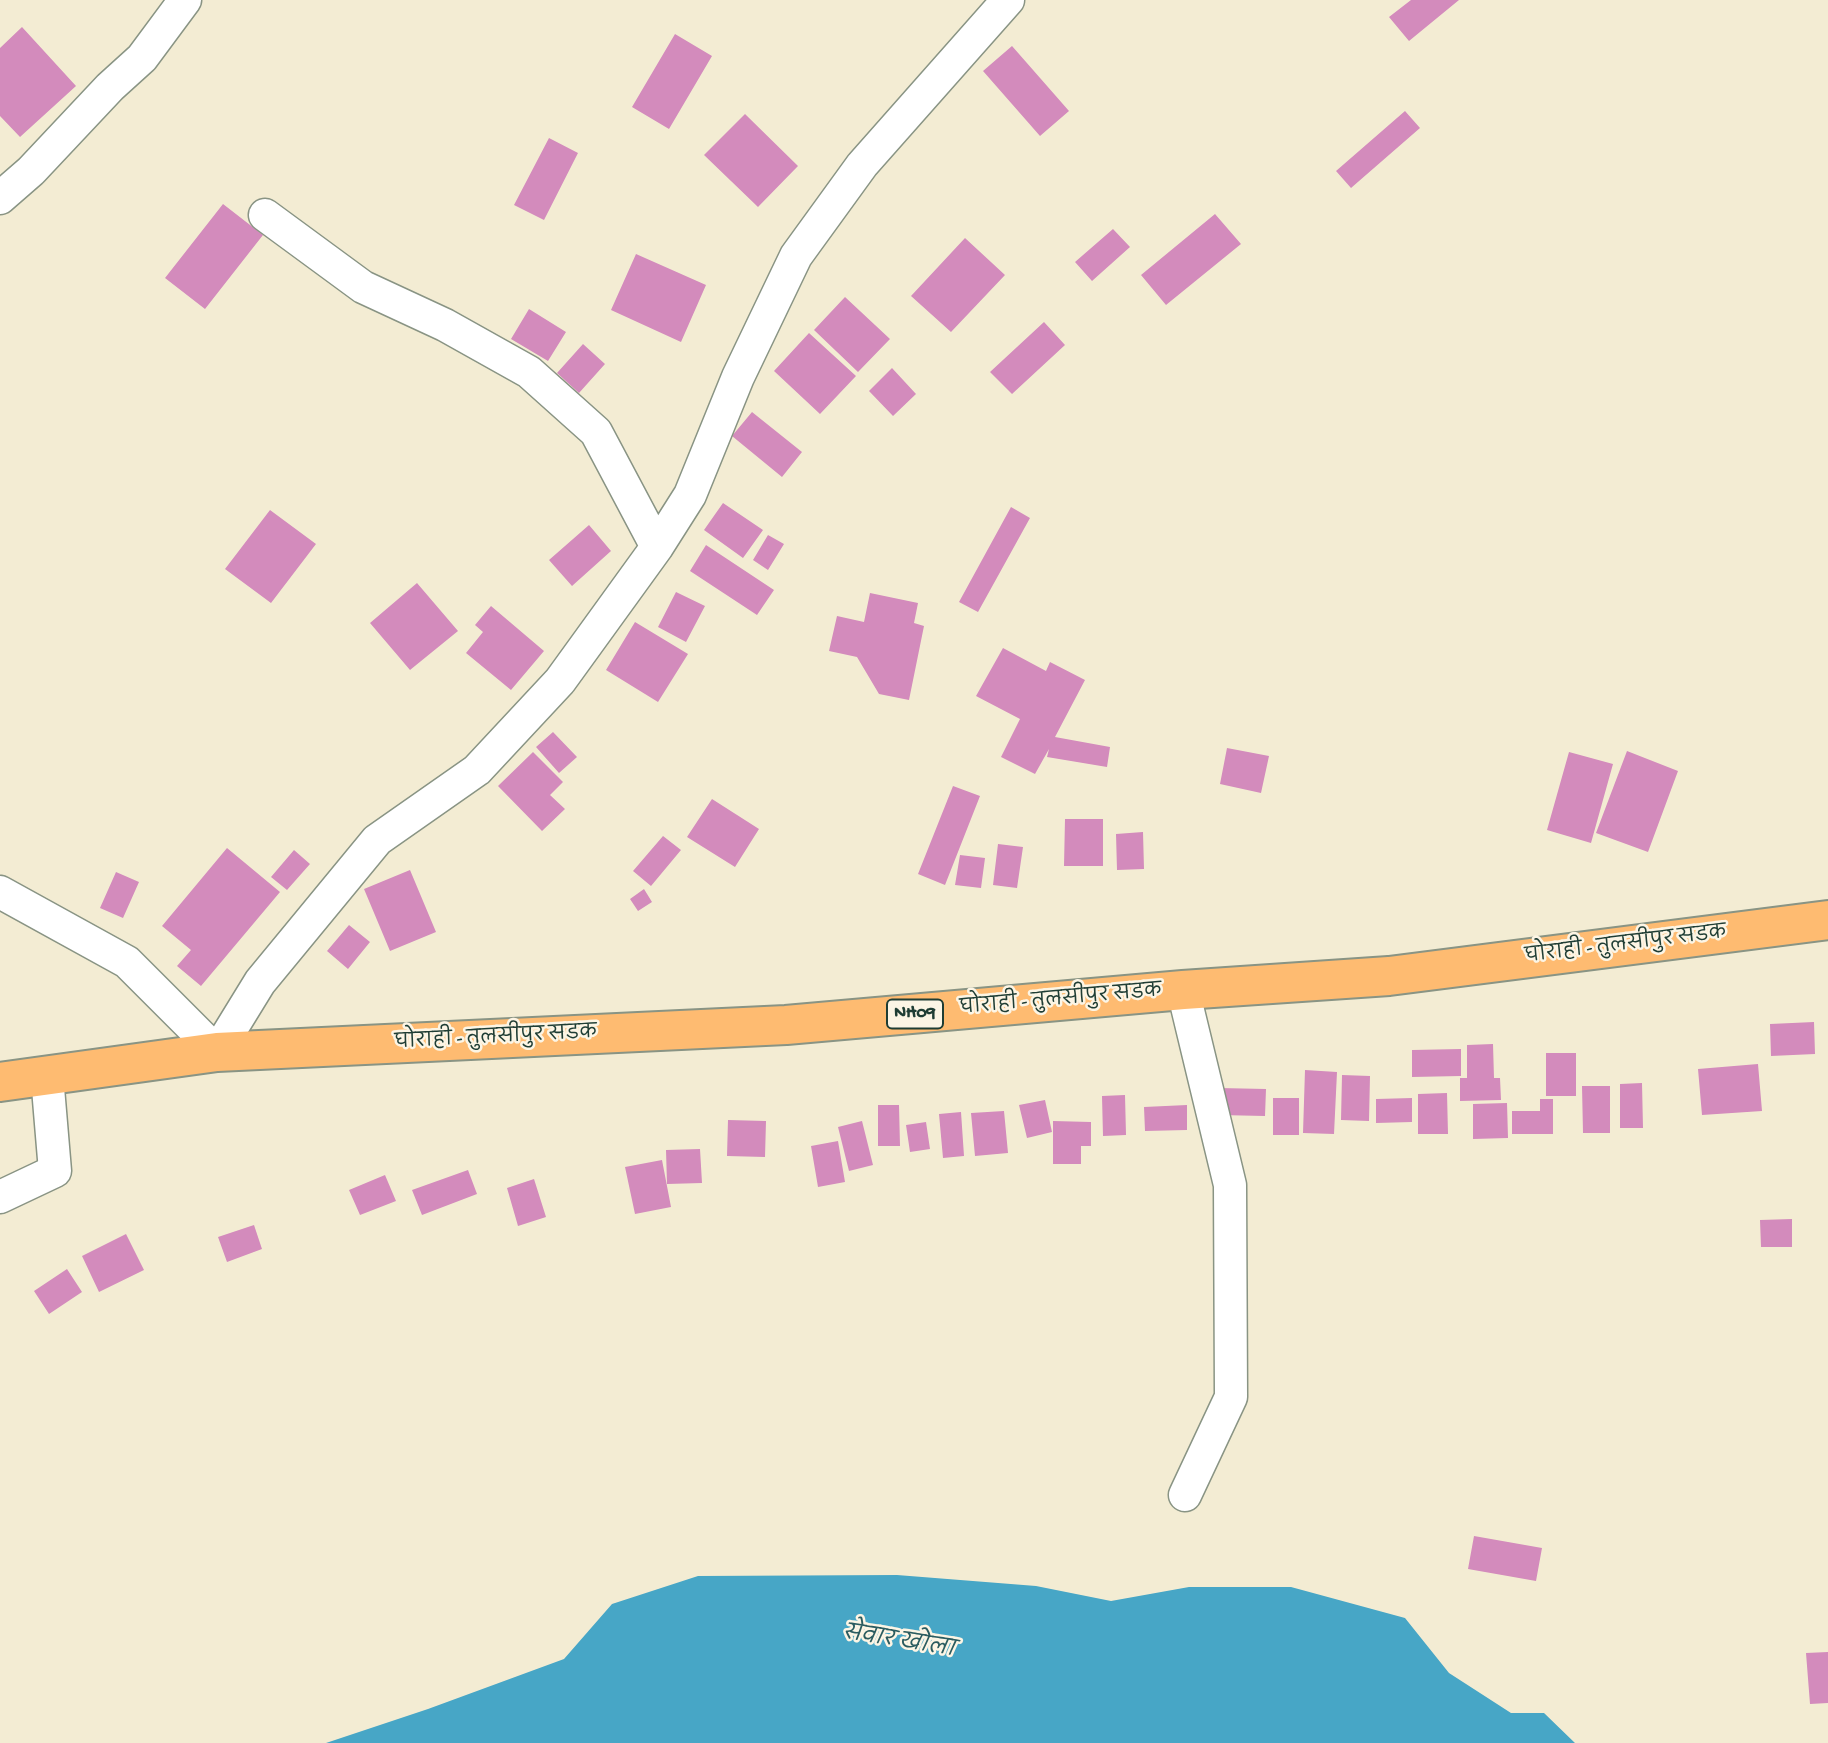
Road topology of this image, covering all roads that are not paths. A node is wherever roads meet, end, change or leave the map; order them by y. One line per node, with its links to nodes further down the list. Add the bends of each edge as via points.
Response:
1 (185, 0): 3 (street, via 142,58)
2 (1008, 0): 5 (street, via 862,165 796,256 738,377 690,495)
3 (0, 198)
4 (265, 215): 5 (street, via 363,287 445,325 529,373 596,432)
5 (657, 547): 9 (street, via 560,681 477,770 376,840 260,982)
6 (0, 892): 9 (street, via 127,962)
7 (1828, 920): 8 (main road, घोराही - तुलसीपुर सडक / NH09, via 1389,976)
8 (1183, 990): 9 (main road, घोराही - तुलसीपुर सडक / NH09, via 786,1025); 13 (street, via 1230,1185 1231,1396)
9 (217, 1052): 10 (main road, घोराही - तुलसीपुर सडक / NH09)
10 (47, 1076): 11 (main road, घोराही - तुलसीपुर सडक / NH09); 12 (street, via 55,1171)
11 (0, 1082)
12 (0, 1197)
13 (1185, 1495)

